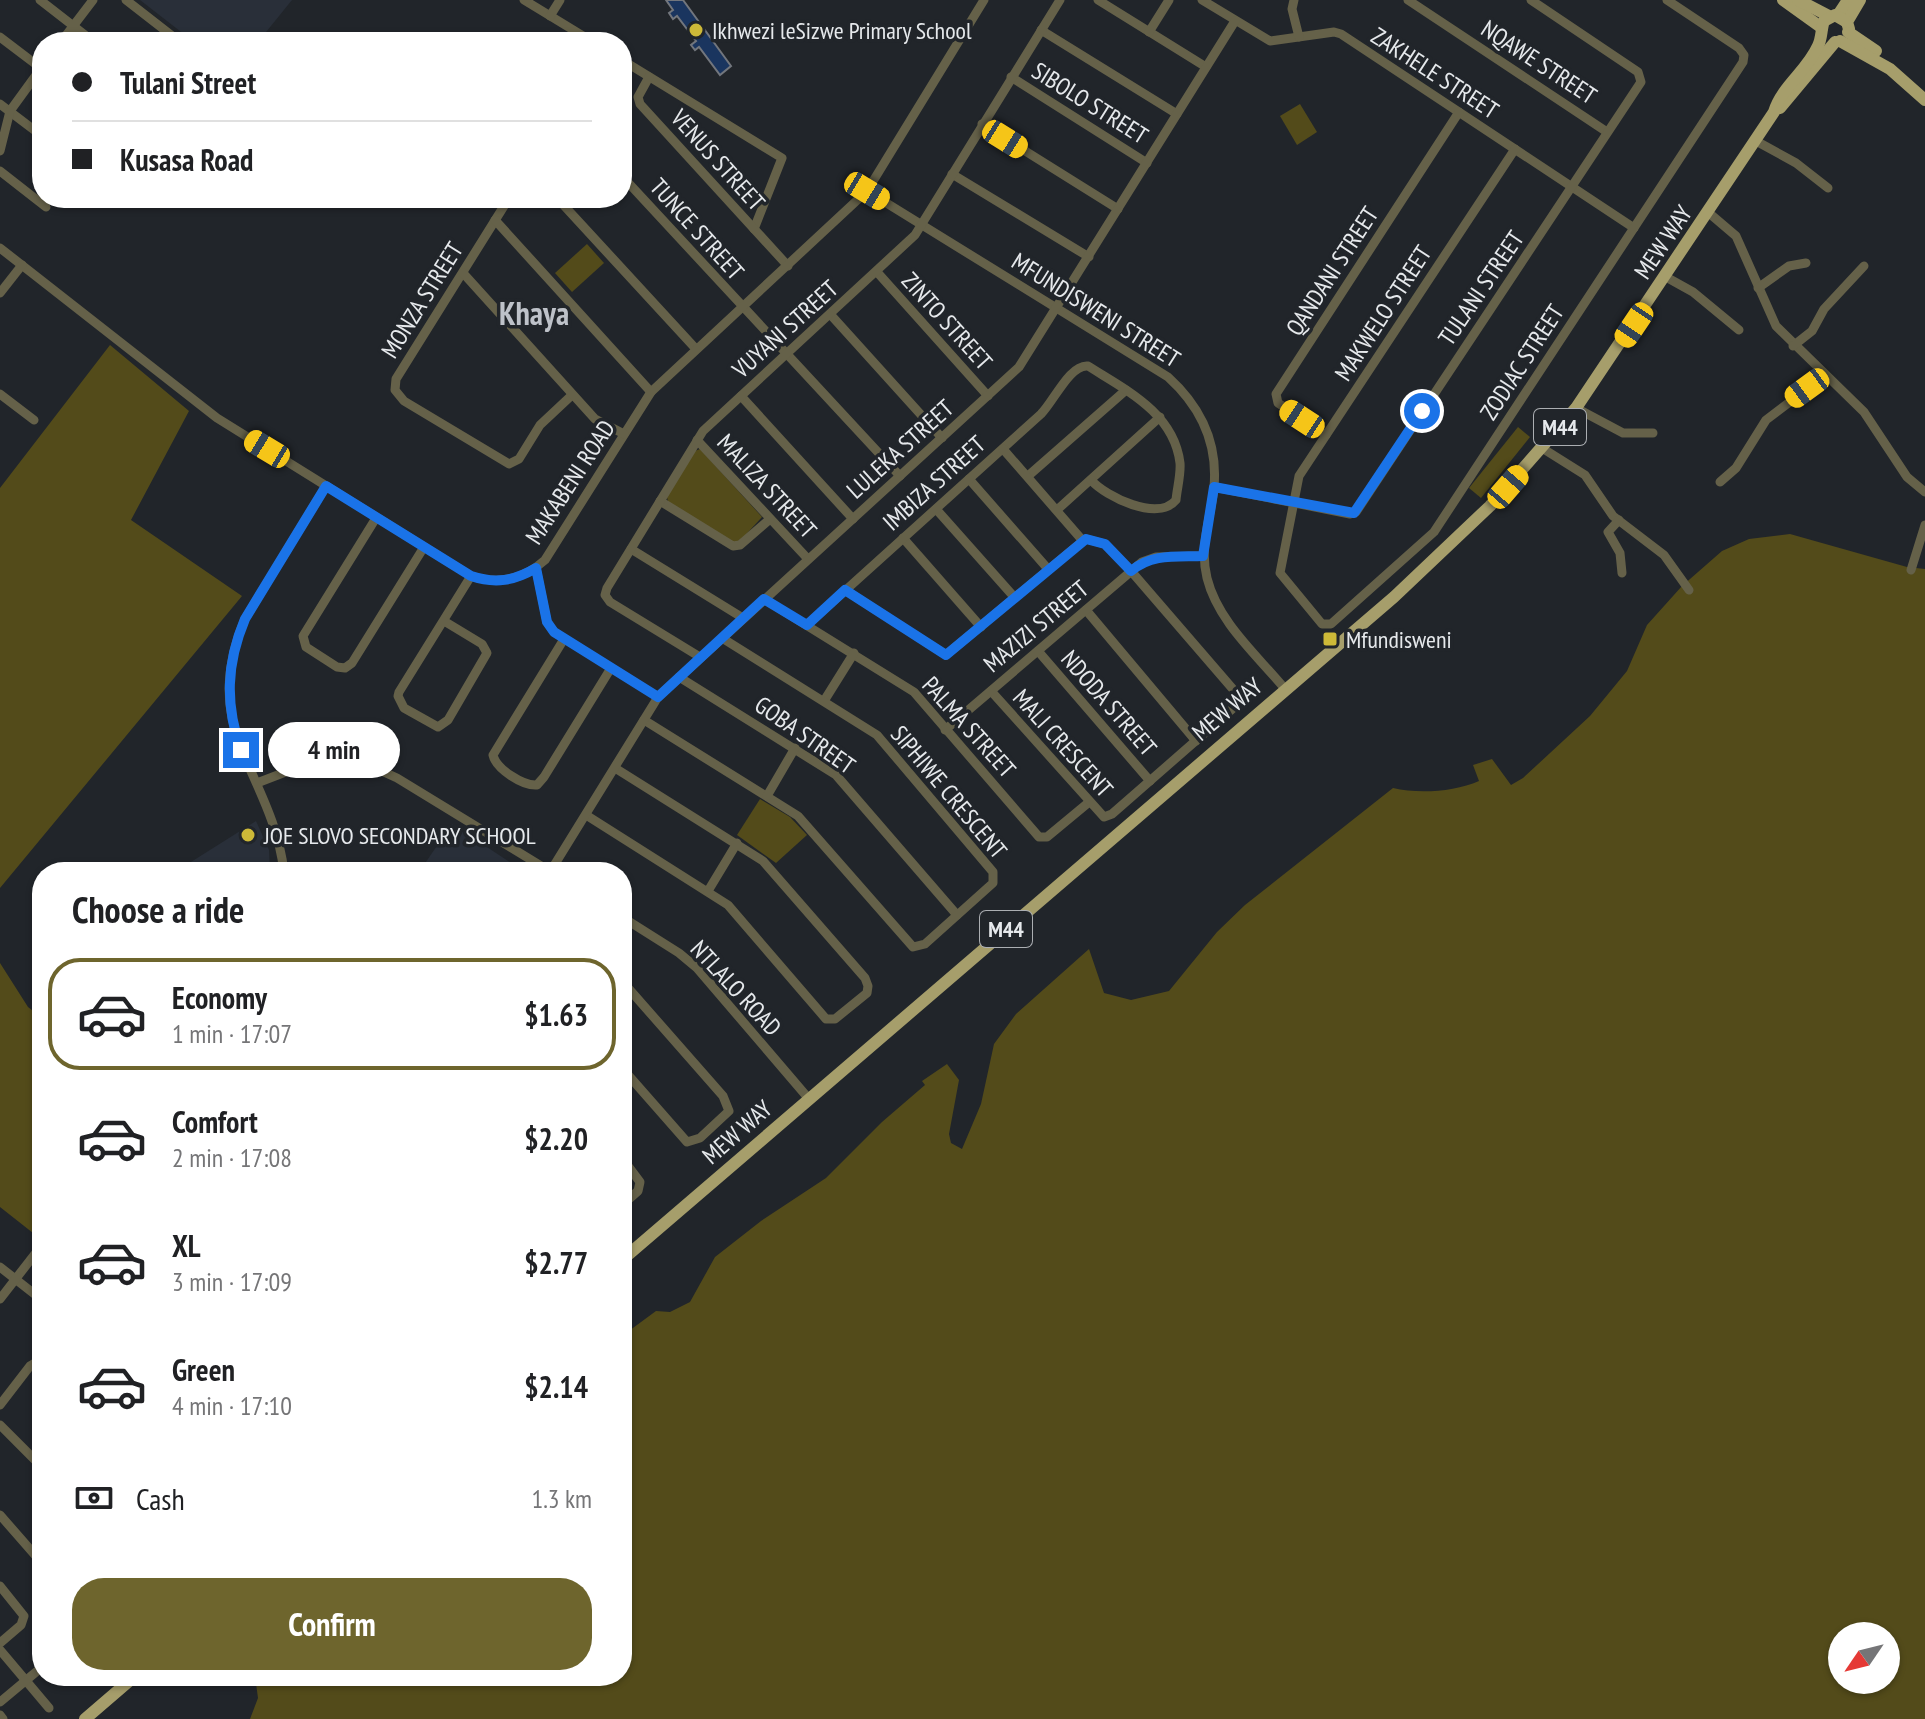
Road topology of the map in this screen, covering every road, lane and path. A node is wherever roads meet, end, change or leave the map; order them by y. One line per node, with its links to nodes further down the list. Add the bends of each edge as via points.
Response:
1 (40, 0): 21 (street)
2 (93, 0): 21 (street)
3 (126, 0): 26 (street)
4 (524, 0): 19 (street)
5 (560, 0): 19 (street)
6 (984, 0): 55 (street, MAKABENI ROAD)
7 (1060, 0): 23 (street, VUYANI STREET)
8 (1098, 0): 28 (street)
9 (1169, 0): 28 (street)
10 (1202, 0): 20 (street, ZAKHELE STREET)
11 (1294, 0): 30 (street)
12 (1408, 0): 45 (street, NQAWE STREET)
13 (1531, 0): 45 (street, TULANI STREET, via 1640,74 1641,82)
14 (1667, 0): 63 (street, ZODIAC STREET, via 1739,48 1744,59)
15 (1783, 0): 22 (main road)
16 (1798, 0): 22 (main road)
17 (1848, 0): 22 (main road, MEW WAY / M44)
18 (1860, 0): 22 (main road, MEW WAY / M44)
19 (550, 16): 27 (street)
20 (1235, 21): 30 (street, ZAKHELE STREET, via 1270,41); 33 (street, LULEKA STREET)
21 (74, 26): 24 (street); 25 (street)
22 (1835, 28): 37 (main road, via 1896,65); 38 (main road); 46 (main road, MEW WAY / M44, via 1807,79 1774,112)
23 (1041, 30): 35 (street, VUYANI STREET); 42 (street)
24 (69, 32)
25 (82, 32)
26 (167, 32)
27 (576, 32)
28 (1149, 32): 33 (street)
29 (0, 37): 31 (street)
30 (1299, 37): 41 (street, ZAKHELE STREET, via 1341,34)
31 (32, 61)
32 (632, 66): 34 (street)
33 (1206, 67): 42 (street, LULEKA STREET)
34 (649, 77): 64 (street, VENUS STREET, via 638,97 640,104); 64 (street, via 782,158)
35 (1011, 77): 43 (street, VUYANI STREET); 49 (street, SIBOLO STREET)
36 (32, 81): 40 (street)
37 (1925, 91)
38 (1925, 100)
39 (0, 104): 40 (street)
40 (10, 111): 44 (street); 48 (street)
41 (1459, 112): 47 (street, ZAKHELE STREET); 95 (street, QANDANI STREET, via 1276,394 1278,403)
42 (1177, 114): 49 (street, LULEKA STREET)
43 (982, 124): 51 (street, VUYANI STREET); 59 (street)
44 (32, 128)
45 (1607, 132): 52 (street, TULANI STREET)
46 (1756, 141): 54 (street); 60 (main road, MEW WAY / M44)
47 (1515, 149): 52 (street, ZAKHELE STREET); 95 (street, MAKWELO STREET)
48 (0, 151)
49 (1147, 163): 59 (street, LULEKA STREET)
50 (0, 171): 56 (street)
51 (952, 174): 62 (street, VUYANI STREET); 66 (street)
52 (1572, 186): 63 (street, ZAKHELE STREET); 109 (street, TULANI STREET, via 1356,512)
53 (632, 187): 76 (street, TUNCE STREET)
54 (1828, 188)
55 (867, 191): 62 (street, MFUNDISWENI STREET); 69 (street, MAKABENI ROAD)
56 (32, 196)
57 (503, 208): 61 (street, MONZA STREET)
58 (566, 208): 81 (street)
59 (1118, 209): 66 (street, LULEKA STREET)
60 (1709, 213): 73 (main road, MEW WAY / M44); 74 (street, via 1736,236)
61 (495, 220): 72 (street, MONZA STREET); 85 (street)
62 (921, 224): 71 (street, VUYANI STREET); 77 (street, MFUNDISWENI STREET)
63 (1634, 228): 109 (street, ZODIAC STREET, via 1434,532 1329,625 1320,623 1280,573)
64 (754, 229): 69 (street, VENUS STREET)
65 (0, 248): 68 (street, MAKABENI ROAD)
66 (1089, 257): 77 (street, LULEKA STREET)
67 (1806, 263): 74 (street, via 1789,266)
68 (22, 265): 75 (street); 105 (street, MAKABENI ROAD, via 217,418)
69 (788, 266): 76 (street, MAKABENI ROAD)
70 (1864, 266): 80 (street, via 1824,309 1812,331)
71 (877, 272): 78 (street, VUYANI STREET); 89 (street, ZINTO STREET)
72 (463, 273): 87 (street); 87 (street, MONZA STREET, via 396,379 398,396 509,464 519,459 540,425)
73 (1666, 277): 79 (street); 90 (main road, MEW WAY / M44)
74 (1758, 288): 80 (street, via 1776,326)
75 (0, 293)
76 (742, 308): 81 (street, MAKABENI ROAD); 82 (street, TUNCE STREET)
77 (1057, 308): 89 (street, LULEKA STREET, via 1021,364); 106 (street, MFUNDISWENI STREET, via 1186,393 1209,432)
78 (830, 314): 82 (street, VUYANI STREET); 96 (street)
79 (1739, 330)
80 (1793, 346): 83 (street)
81 (696, 349): 85 (street, MAKABENI ROAD)
82 (785, 355): 88 (street, VUYANI STREET); 100 (street, TUNCE STREET)
83 (1824, 376): 104 (street, via 1766,420 1736,468); 107 (street, via 1864,412 1907,477)
84 (1126, 390): 91 (street); 99 (street, IMBIZA STREET, via 1080,365 1054,400); 101 (street)
85 (651, 392): 94 (street, MAKABENI ROAD)
86 (0, 394): 92 (street)
87 (572, 395): 94 (street, via 595,419)
88 (741, 396): 97 (street, VUYANI STREET); 114 (street)
89 (988, 396): 96 (street, LULEKA STREET)
90 (1576, 408): 93 (street, via 1623,433); 98 (main road, MEW WAY / M44)
91 (1160, 417): 103 (street); 103 (street, via 1180,463 1172,505 1142,508 1101,491)
92 (34, 420)
93 (1653, 433)
94 (624, 434): 123 (street, MAKABENI ROAD)
95 (1326, 435): 109 (street, MAKWELO STREET, via 1299,476)
96 (942, 438): 100 (street, LULEKA STREET)
97 (697, 440): 108 (street, VUYANI STREET); 113 (street, MALIZA STREET)
98 (1542, 448): 115 (street, via 1585,475); 145 (main road, MEW WAY / M44, via 1456,540)
99 (1003, 449): 101 (street, MALI CRESCENT); 102 (street, IMBIZA STREET)
100 (900, 476): 114 (street, LULEKA STREET)
101 (1028, 476): 111 (street, MALI CRESCENT)
102 (969, 479): 110 (street, IMBIZA STREET); 124 (street)
103 (1091, 480): 111 (street)
104 (1720, 482)
105 (326, 486): 112 (street, MAKABENI ROAD); 155 (street, via 245,619 232,658 230,715)
106 (1214, 487): 109 (street, TULANI STREET); 121 (street, MFUNDISWENI STREET)
107 (1925, 492)
108 (660, 501): 113 (street, via 733,546); 120 (street, VUYANI STREET)
109 (1293, 504)
110 (936, 509): 117 (street, IMBIZA STREET); 131 (street)
111 (1058, 509): 118 (street, MALI CRESCENT)
112 (376, 518): 119 (street, MAKABENI ROAD); 119 (street, via 303,636 306,647 337,667 352,663)
113 (770, 519): 122 (street, MALIZA STREET)
114 (853, 519): 122 (street, LULEKA STREET)
115 (1619, 520): 127 (street, via 1608,532 1620,553); 130 (street, via 1664,555)
116 (1925, 525): 125 (street)
117 (903, 538): 129 (street, IMBIZA STREET); 137 (street)
118 (1083, 541): 124 (street); 126 (street, MALI CRESCENT, via 1105,544)
119 (424, 547): 128 (street, MAKABENI ROAD)
120 (631, 549): 134 (street); 142 (street, VUYANI STREET, via 607,588 607,598)
121 (1203, 556): 126 (street, MAZIZI STREET, via 1156,557); 145 (street, MFUNDISWENI STREET, via 1223,615)
122 (808, 559): 132 (street, LULEKA STREET)
123 (536, 568): 128 (street, MAKABENI ROAD, via 497,581); 139 (street, via 547,622)
124 (1048, 569): 131 (street)
125 (1911, 570)
126 (1131, 571): 133 (street, MAZIZI STREET); 151 (street, MALI CRESCENT, via 1238,695 1234,709)
127 (1622, 573)
128 (471, 576): 135 (street)
129 (845, 590): 136 (street, IMBIZA STREET); 137 (street, via 946,655)
130 (1689, 590)
131 (1015, 598): 137 (street)
132 (764, 599): 134 (street, LULEKA STREET); 136 (street, PALMA STREET)
133 (1086, 610): 140 (street, MAZIZI STREET); 151 (street)
134 (743, 618): 138 (street, LULEKA STREET)
135 (444, 621): 135 (street, via 398,696 404,708 438,727 448,720 487,653 482,644)
136 (807, 625): 141 (street, PALMA STREET)
137 (981, 627)
138 (722, 638): 142 (street, LULEKA STREET); 148 (street, SIPHIWE CRESCENT)
139 (564, 639): 143 (street); 143 (street, via 493,755 497,765 529,785 544,777)
140 (1038, 651): 146 (street, MAZIZI STREET); 154 (street, NDODA STREET)
141 (854, 653): 148 (street); 150 (street, PALMA STREET, via 908,688)
142 (700, 657): 144 (street, LULEKA STREET)
143 (611, 668): 147 (street)
144 (679, 677): 147 (street, LULEKA STREET); 152 (street, GOBA STREET)
145 (1285, 689): 168 (main road, MEW WAY / M44)
146 (991, 691): 150 (street, MAZIZI STREET); 157 (street, MALI CRESCENT)
147 (658, 697): 149 (street, LULEKA STREET)
148 (824, 701): 164 (street, SIPHIWE CRESCENT, via 877,735 993,872 993,883)
149 (644, 720): 153 (street, LULEKA STREET); 156 (street, SIPHIWE CRESCENT)
150 (945, 730): 157 (street, PALMA STREET, via 1039,837 1047,837)
151 (1196, 741): 154 (street, MALI CRESCENT)
152 (795, 748): 156 (street); 164 (street, GOBA STREET, via 836,775)
153 (615, 768): 158 (street, LULEKA STREET); 159 (street)
154 (1150, 781): 157 (street, MALI CRESCENT, via 1107,816)
155 (257, 783): 160 (street); 161 (street, via 314,761 364,763)
156 (767, 796): 164 (street, SIPHIWE CRESCENT, via 803,820 913,947 925,944)
157 (1088, 803)
158 (586, 815): 162 (street, LULEKA STREET); 163 (street)
159 (737, 843): 163 (street); 163 (street, via 775,873 865,978 867,993 835,1019 826,1019 728,905)
160 (282, 862)
161 (534, 862)
162 (556, 862)
163 (708, 891)
164 (957, 915)
165 (632, 923): 168 (street, NTLALO ROAD, via 697,968)
166 (632, 992): 167 (street, via 723,1096 729,1111 700,1138 687,1142)
167 (632, 1079)
168 (809, 1099): 171 (main road, MEW WAY / M44)
169 (632, 1171): 170 (street, via 640,1182)
170 (632, 1196)
171 (632, 1251)
172 (32, 1258): 174 (street)
173 (0, 1267): 174 (street)
174 (16, 1279): 175 (street); 176 (street)
175 (32, 1292)
176 (0, 1299)
177 (32, 1365): 178 (street)
178 (0, 1405)
179 (0, 1425): 180 (street)
180 (32, 1455)
181 (0, 1515): 182 (street)
182 (32, 1552)
183 (0, 1586): 184 (street, via 24,1616)
184 (0, 1643)
185 (0, 1650): 187 (street)
186 (32, 1675): 187 (street)
187 (25, 1681): 189 (street); 190 (street)
188 (123, 1686): 191 (main road)
189 (0, 1702)
190 (49, 1708)
191 (85, 1719)

